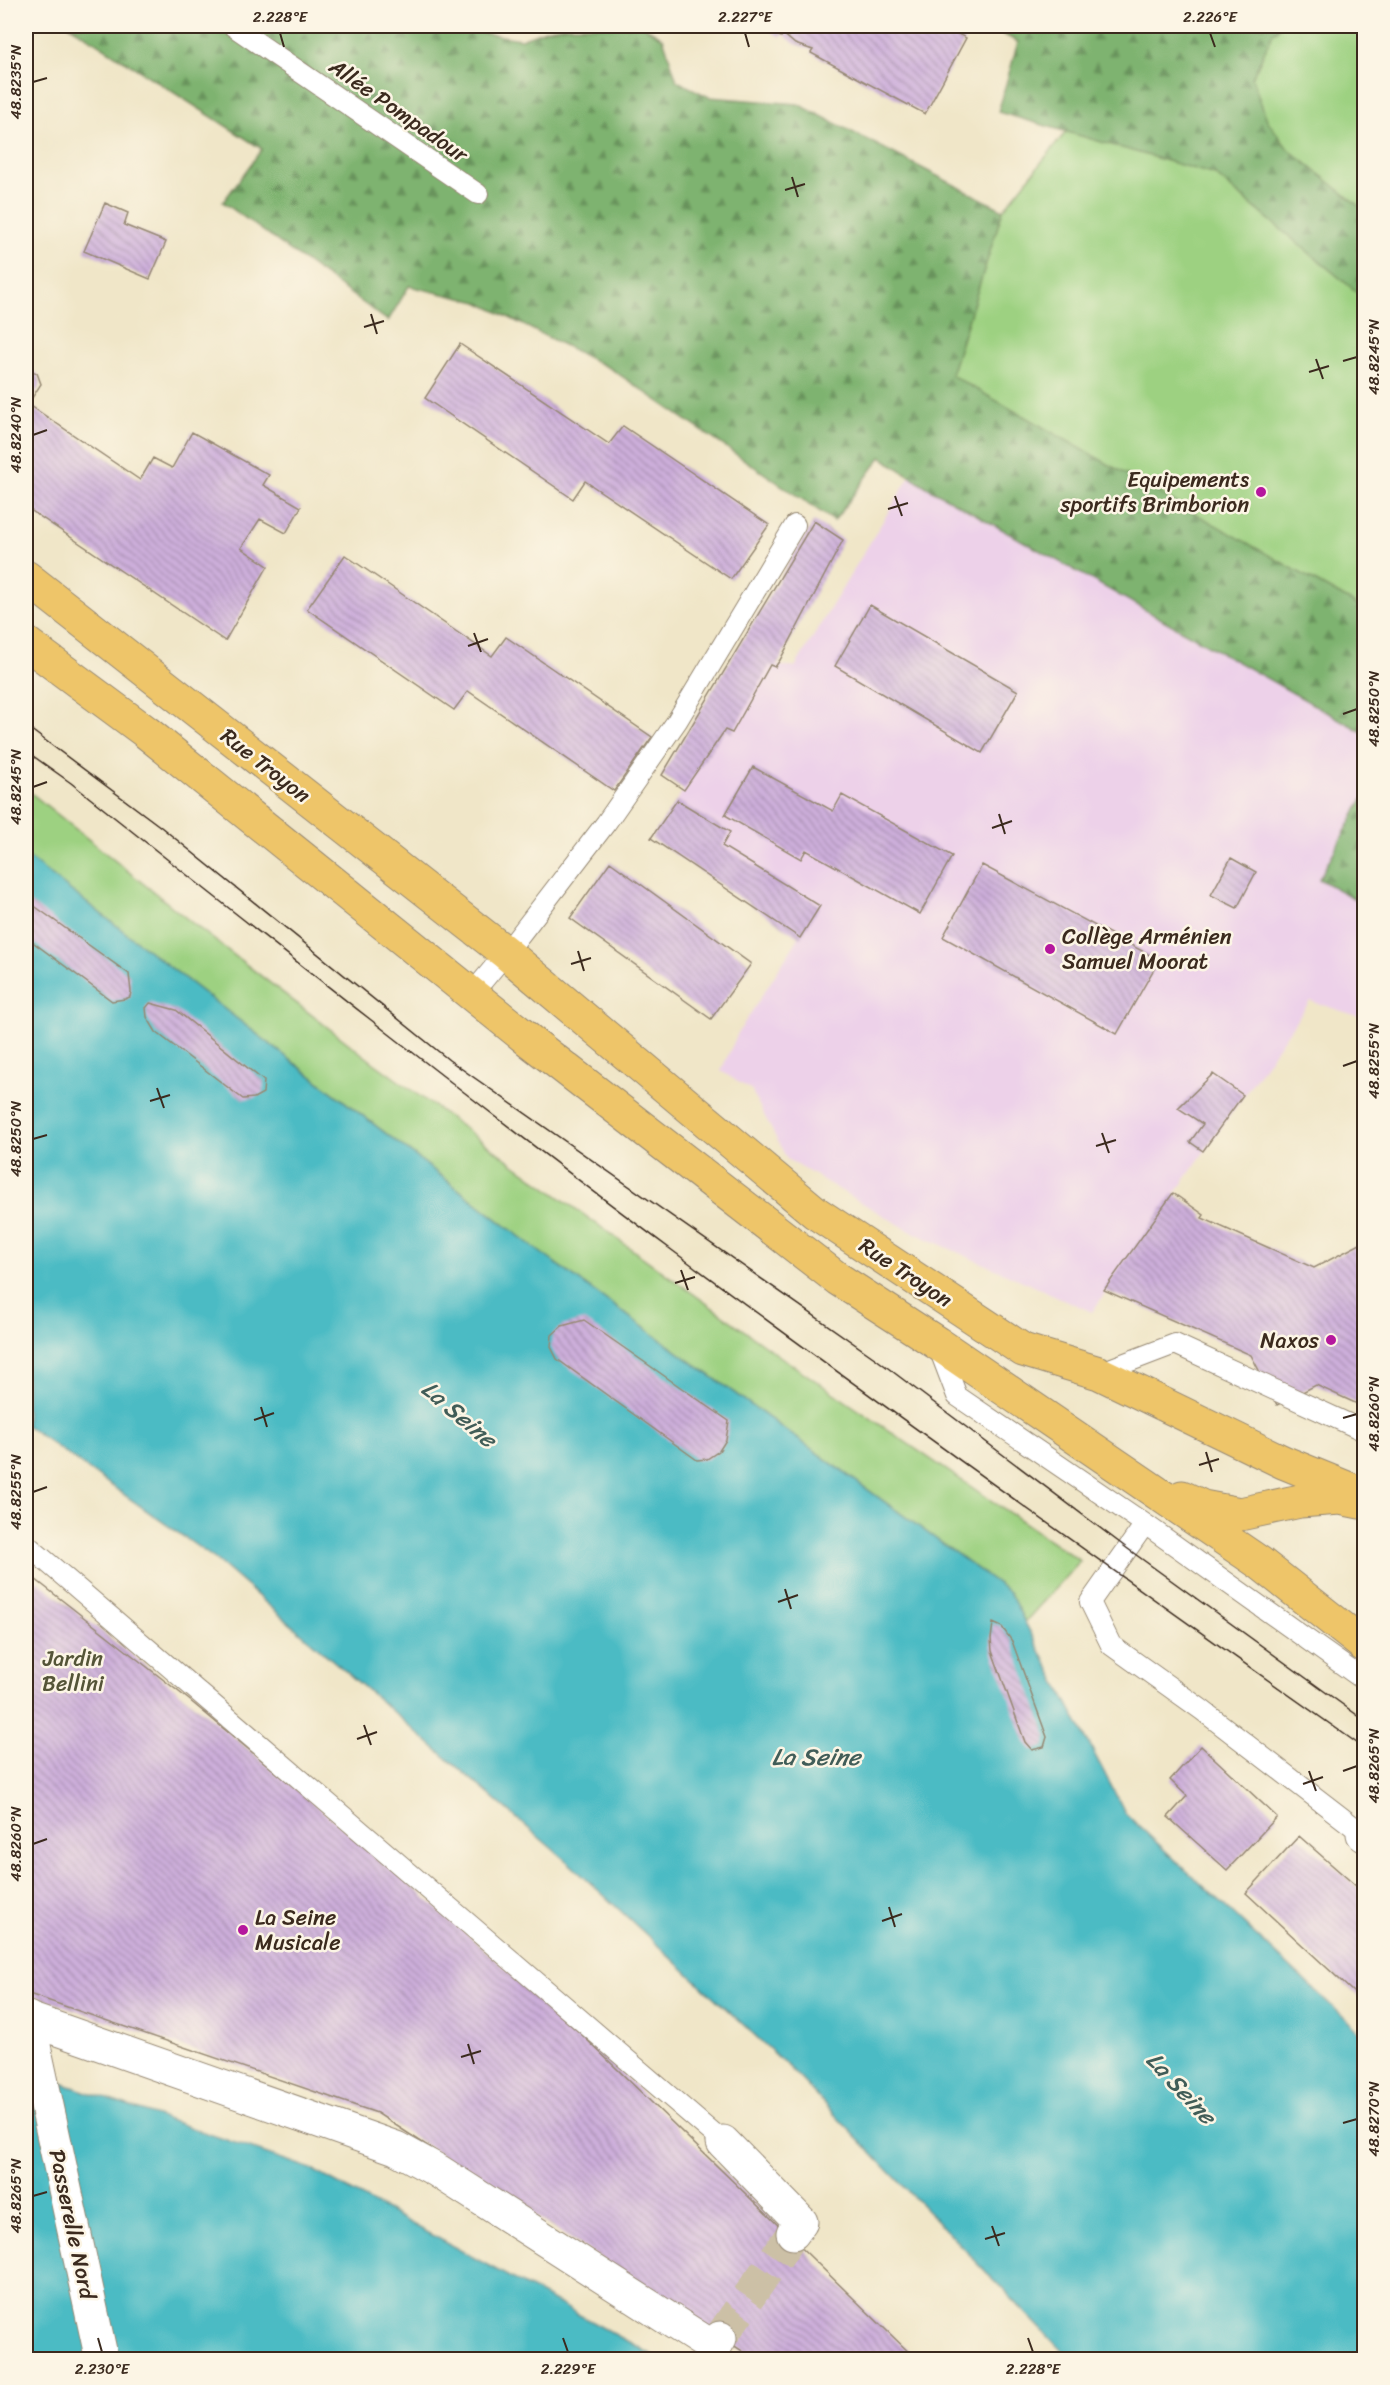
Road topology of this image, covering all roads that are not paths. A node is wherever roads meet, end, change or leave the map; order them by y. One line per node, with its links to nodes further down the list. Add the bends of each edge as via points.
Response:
1 (233, 26): 2 (lane, Allée Pompadour)
2 (478, 194)
3 (795, 525): 6 (lane, via 677,721 606,823)
4 (26, 577): 6 (main road, Rue Troyon)
5 (26, 643): 7 (main road, Rue Troyon, via 146,732)
6 (506, 953): 7 (lane); 9 (main road, Rue Troyon, via 816,1213 1023,1350)
7 (471, 995): 8 (main road, Rue Troyon, via 838,1279)
8 (937, 1343): 11 (main road, Rue Troyon); 15 (lane, via 957,1396)
9 (1099, 1373): 10 (lane, via 1175,1344); 12 (main road, Rue Troyon, via 1284,1462)
10 (1365, 1431)
11 (1123, 1469): 13 (main road, via 1203,1507 1240,1514); 17 (main road, Rue Troyon)
12 (1365, 1495)
13 (1300, 1502): 14 (main road, via 1340,1498); 17 (main road, via 1272,1512 1253,1539)
14 (1365, 1503)
15 (1145, 1524): 19 (lane); 20 (lane, via 1089,1602 1111,1645)
16 (26, 1544): 22 (lane)
17 (1260, 1563): 18 (main road, Rue Troyon)
18 (1365, 1645)
19 (1365, 1680)
20 (1364, 1835)
21 (27, 2018): 24 (street, via 396,2148 714,2348); 25 (street, Passerelle Nord)
22 (723, 2142): 23 (street, via 801,2222)
23 (793, 2233)
24 (720, 2338)
25 (102, 2360)

